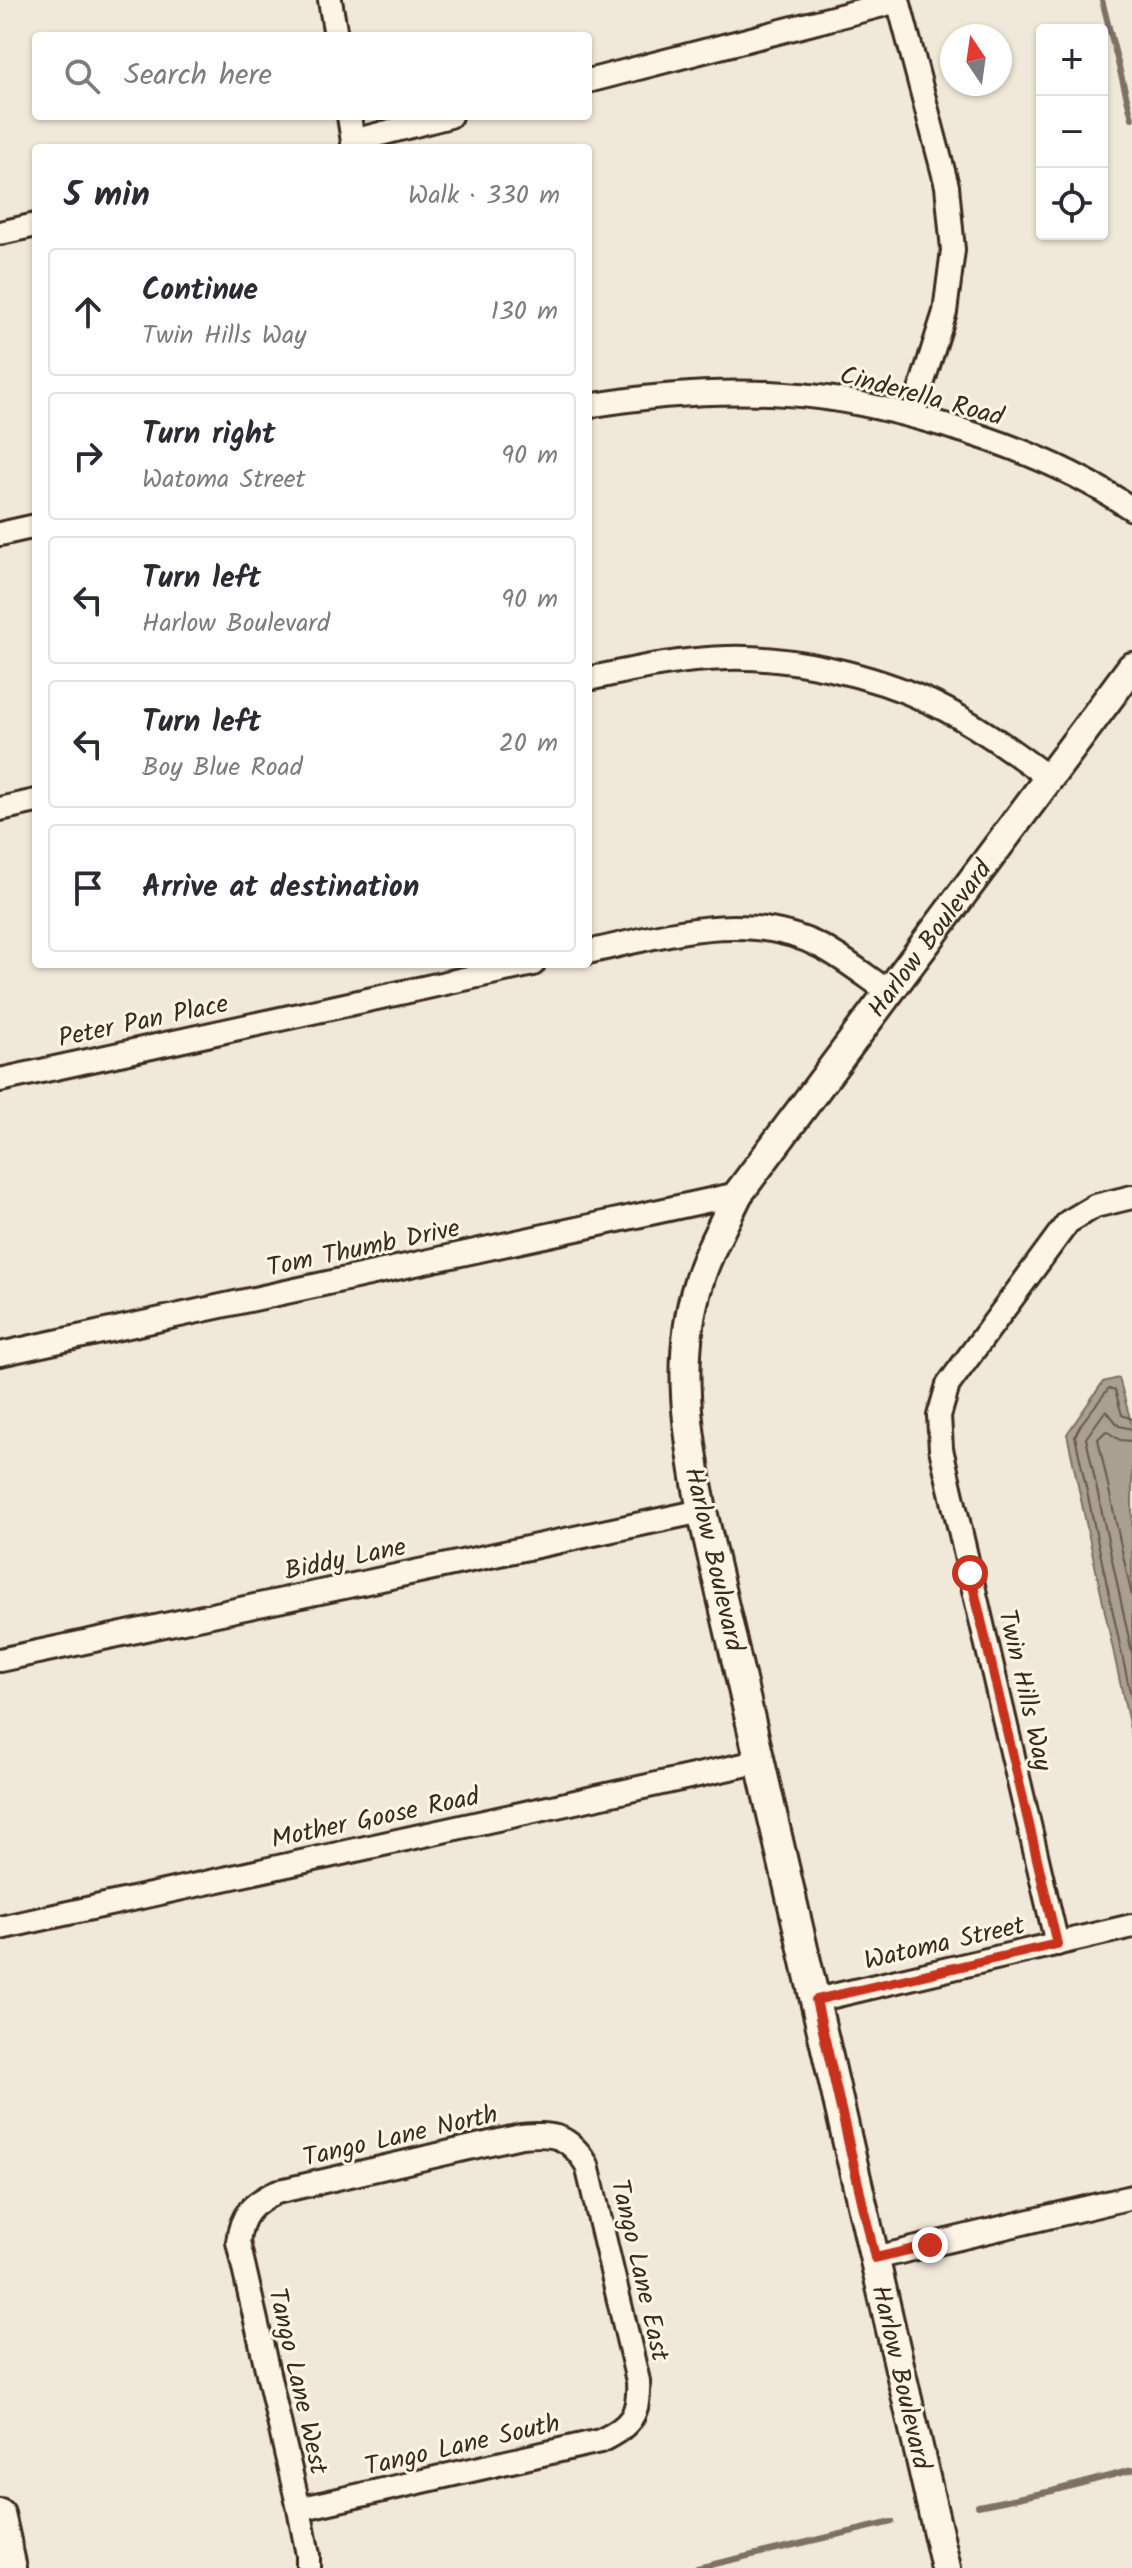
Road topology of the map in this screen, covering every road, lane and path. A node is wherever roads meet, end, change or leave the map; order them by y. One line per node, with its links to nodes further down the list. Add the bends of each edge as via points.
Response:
1 (330, 0): 3 (street)
2 (898, 0): 4 (street); 11 (street, via 947,186 953,250 945,312)
3 (335, 32)
4 (592, 80)
5 (350, 120): 7 (street)
6 (436, 120): 7 (street)
7 (354, 144)
8 (32, 226): 9 (street)
9 (0, 233)
10 (592, 405): 11 (street, Cinderella Road, via 655,396 763,393 818,397)
11 (912, 416): 12 (street, Cinderella Road, via 982,435 1060,467)
12 (1132, 509)
13 (32, 527): 14 (street)
14 (0, 534)
15 (1132, 667): 17 (street, Harlow Boulevard)
16 (592, 678): 17 (street, via 729,658 809,665 929,701 990,735)
17 (1049, 778): 22 (street, Harlow Boulevard)
18 (32, 802): 19 (street)
19 (0, 809)
20 (592, 951): 22 (street, via 711,927 770,929 824,948)
21 (515, 968): 23 (street, Peter Pan Place)
22 (889, 992): 24 (street, Harlow Boulevard)
23 (0, 1080)
24 (738, 1194): 26 (street, Tom Thumb Drive); 27 (street, Harlow Boulevard, via 698,1285 688,1332 688,1436)
25 (1132, 1197): 32 (street, Twin Hills Way, via 1095,1206 1068,1222 948,1385 939,1416 941,1449)
26 (0, 1354)
27 (702, 1511): 28 (street, Biddy Lane); 29 (street, Harlow Boulevard)
28 (0, 1660)
29 (762, 1761): 31 (street, Mother Goose Road); 33 (street, Harlow Boulevard)
30 (1132, 1926): 32 (street, Watoma Street)
31 (0, 1928)
32 (1057, 1944): 33 (street, Watoma Street)
33 (816, 2000): 37 (street, Harlow Boulevard)
34 (567, 2140): 36 (street, Tango Lane North, via 546,2134 521,2136 276,2192); 38 (street, Tango Lane East, via 578,2150 591,2179 638,2381 639,2401)
35 (1132, 2197): 37 (street)
36 (250, 2209): 39 (street, Tango Lane West, via 240,2224 238,2242)
37 (875, 2258): 43 (street, Harlow Boulevard)
38 (632, 2419): 39 (street, Tango Lane South, via 600,2441)
39 (299, 2509): 42 (street, Tango Lane West)
40 (0, 2514): 41 (street)
41 (12, 2568)
42 (308, 2568)
43 (946, 2568)

